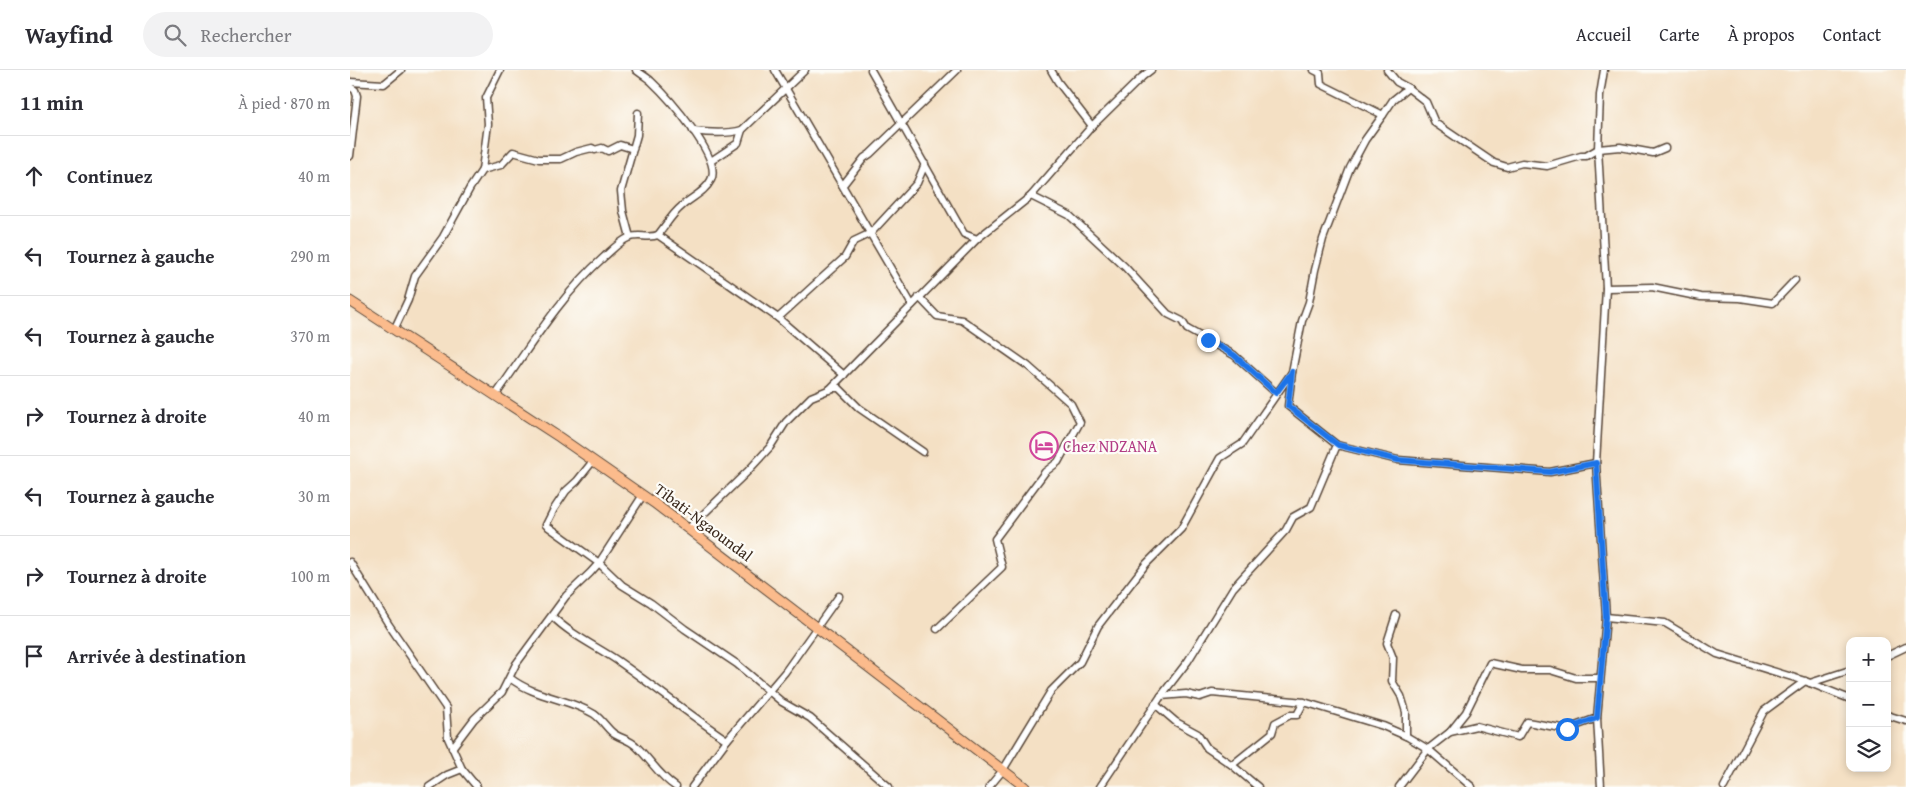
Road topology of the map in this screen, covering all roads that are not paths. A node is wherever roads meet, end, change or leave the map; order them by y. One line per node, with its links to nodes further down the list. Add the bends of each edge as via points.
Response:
1 (401, 70): 14 (street, via 384,84)
2 (500, 70): 30 (street, via 486,98 488,124)
3 (636, 70): 23 (street, via 650,80)
4 (775, 70): 16 (street)
5 (805, 70): 16 (street)
6 (871, 70): 20 (street)
7 (957, 70): 20 (street)
8 (1052, 70): 21 (street)
9 (1151, 70): 13 (street)
10 (1314, 70): 19 (street, via 1320,73 1321,84)
11 (1387, 70): 17 (street, via 1397,82)
12 (1604, 70): 26 (street)
13 (1140, 73): 21 (street)
14 (350, 82)
15 (350, 87): 27 (street, via 357,96)
16 (787, 88): 22 (street); 31 (street)
17 (1408, 88): 19 (street, via 1393,100); 26 (street, via 1426,102 1435,123 1494,163 1547,166 1586,156)
18 (638, 113): 25 (street)
19 (1383, 115): 44 (street, via 1350,168 1324,239)
20 (902, 124): 29 (street); 31 (street, via 864,158)
21 (1092, 126): 32 (street)
22 (742, 130): 23 (street, via 730,134); 28 (street, via 738,143)
23 (693, 131): 28 (street)
24 (1665, 148): 26 (street, via 1653,153 1620,147)
25 (633, 149): 30 (street, via 620,145 608,151 592,148 561,158 539,158 513,152 501,165); 35 (street, via 621,191)
26 (1598, 149): 38 (street)
27 (350, 156)
28 (711, 161): 34 (street, via 711,180 675,212)
29 (925, 164): 33 (street, via 917,183); 36 (street, via 964,234)
30 (482, 170): 43 (street, via 443,237 415,276)
31 (843, 184): 33 (street)
32 (1031, 196): 36 (street); 47 (street, via 1069,215 1130,272 1168,314 1182,320 1187,329 1234,355)
33 (871, 233): 41 (street); 42 (street, via 854,241 845,257)
34 (658, 235): 35 (street); 42 (street)
35 (630, 236): 48 (street, via 573,287)
36 (977, 238): 39 (street)
37 (1794, 280): 38 (street, via 1773,303 1701,297 1652,287)
38 (1606, 288): 52 (street)
39 (919, 298): 41 (street); 62 (street, via 937,316 962,320 1028,366 1071,404 1080,422 1058,462 1045,472 995,539 1002,567)
40 (350, 301): 43 (highway, Tibati-Ngaoundal)
41 (912, 305): 45 (street)
42 (778, 318): 45 (street)
43 (394, 330): 48 (highway, Tibati-Ngaoundal)
44 (1292, 372): 47 (street); 49 (street, via 1288,406)
45 (844, 375): 46 (street)
46 (829, 390): 50 (street, via 839,388 859,408); 54 (street, via 811,397 786,422 748,472)
47 (1276, 393): 84 (street, via 1242,444 1220,458 1181,529 1146,564 1098,626 1080,662 1051,691)
48 (495, 396): 51 (highway, Tibati-Ngaoundal)
49 (1338, 445): 52 (street, via 1398,460 1550,472); 70 (street, via 1311,507 1293,517 1286,530 1233,588 1188,661)
50 (924, 452)
51 (592, 460): 53 (highway, Tibati-Ngaoundal); 56 (street, via 566,491 546,525)
52 (1596, 463): 60 (street)
53 (643, 495): 54 (highway, Tibati-Ngaoundal); 56 (street)
54 (688, 529): 61 (highway, Tibati-Ngaoundal)
55 (350, 562): 80 (street, via 446,708 447,732)
56 (599, 562): 59 (street, via 572,589); 69 (street, via 622,585 737,664)
57 (839, 596): 61 (street)
58 (1396, 615): 78 (street, via 1388,643 1393,658 1392,681 1406,712)
59 (552, 616): 66 (street, via 516,664); 79 (street)
60 (1606, 617): 67 (street); 68 (street, via 1665,623 1717,654)
61 (817, 627): 69 (street); 84 (highway, Tibati-Ngaoundal)
62 (937, 629)
63 (1906, 647): 64 (street)
64 (1891, 654)
65 (1846, 671): 68 (street)
66 (510, 678): 80 (street, via 502,692 474,719); 87 (street, via 530,691 596,715 615,735 638,747)
67 (1600, 678): 75 (street); 77 (street, via 1576,678 1550,670 1522,670 1490,663 1466,712)
68 (1807, 682): 71 (street); 97 (street, via 1764,712)
69 (770, 691): 79 (street); 89 (street, via 810,718)
70 (1161, 696): 72 (street, via 1186,694 1200,697 1212,693); 73 (street)
71 (1846, 697)
72 (1304, 702): 78 (street); 82 (street, via 1297,714 1275,723 1272,733)
73 (1156, 704): 82 (street, via 1176,722 1198,734 1207,748); 92 (street)
74 (1891, 716): 76 (street)
75 (1597, 718): 77 (street, via 1567,729 1527,722 1518,737 1476,726); 96 (street)
76 (1906, 720)
77 (1450, 732): 81 (street)
78 (1406, 736): 81 (street)
79 (727, 740): 88 (street)
80 (452, 748): 83 (street)
81 (1428, 749): 94 (street); 95 (street)
82 (1232, 764): 93 (street)
83 (462, 768): 85 (street); 86 (street)
84 (1003, 770): 90 (street); 91 (highway, Tibati-Ngaoundal)
85 (430, 787)
86 (477, 787)
87 (676, 787)
88 (692, 787)
89 (889, 787)
90 (989, 787)
91 (1025, 787)
92 (1100, 787)
93 (1258, 787)
94 (1399, 787)
95 (1472, 787)
96 (1601, 787)
97 (1724, 787)

